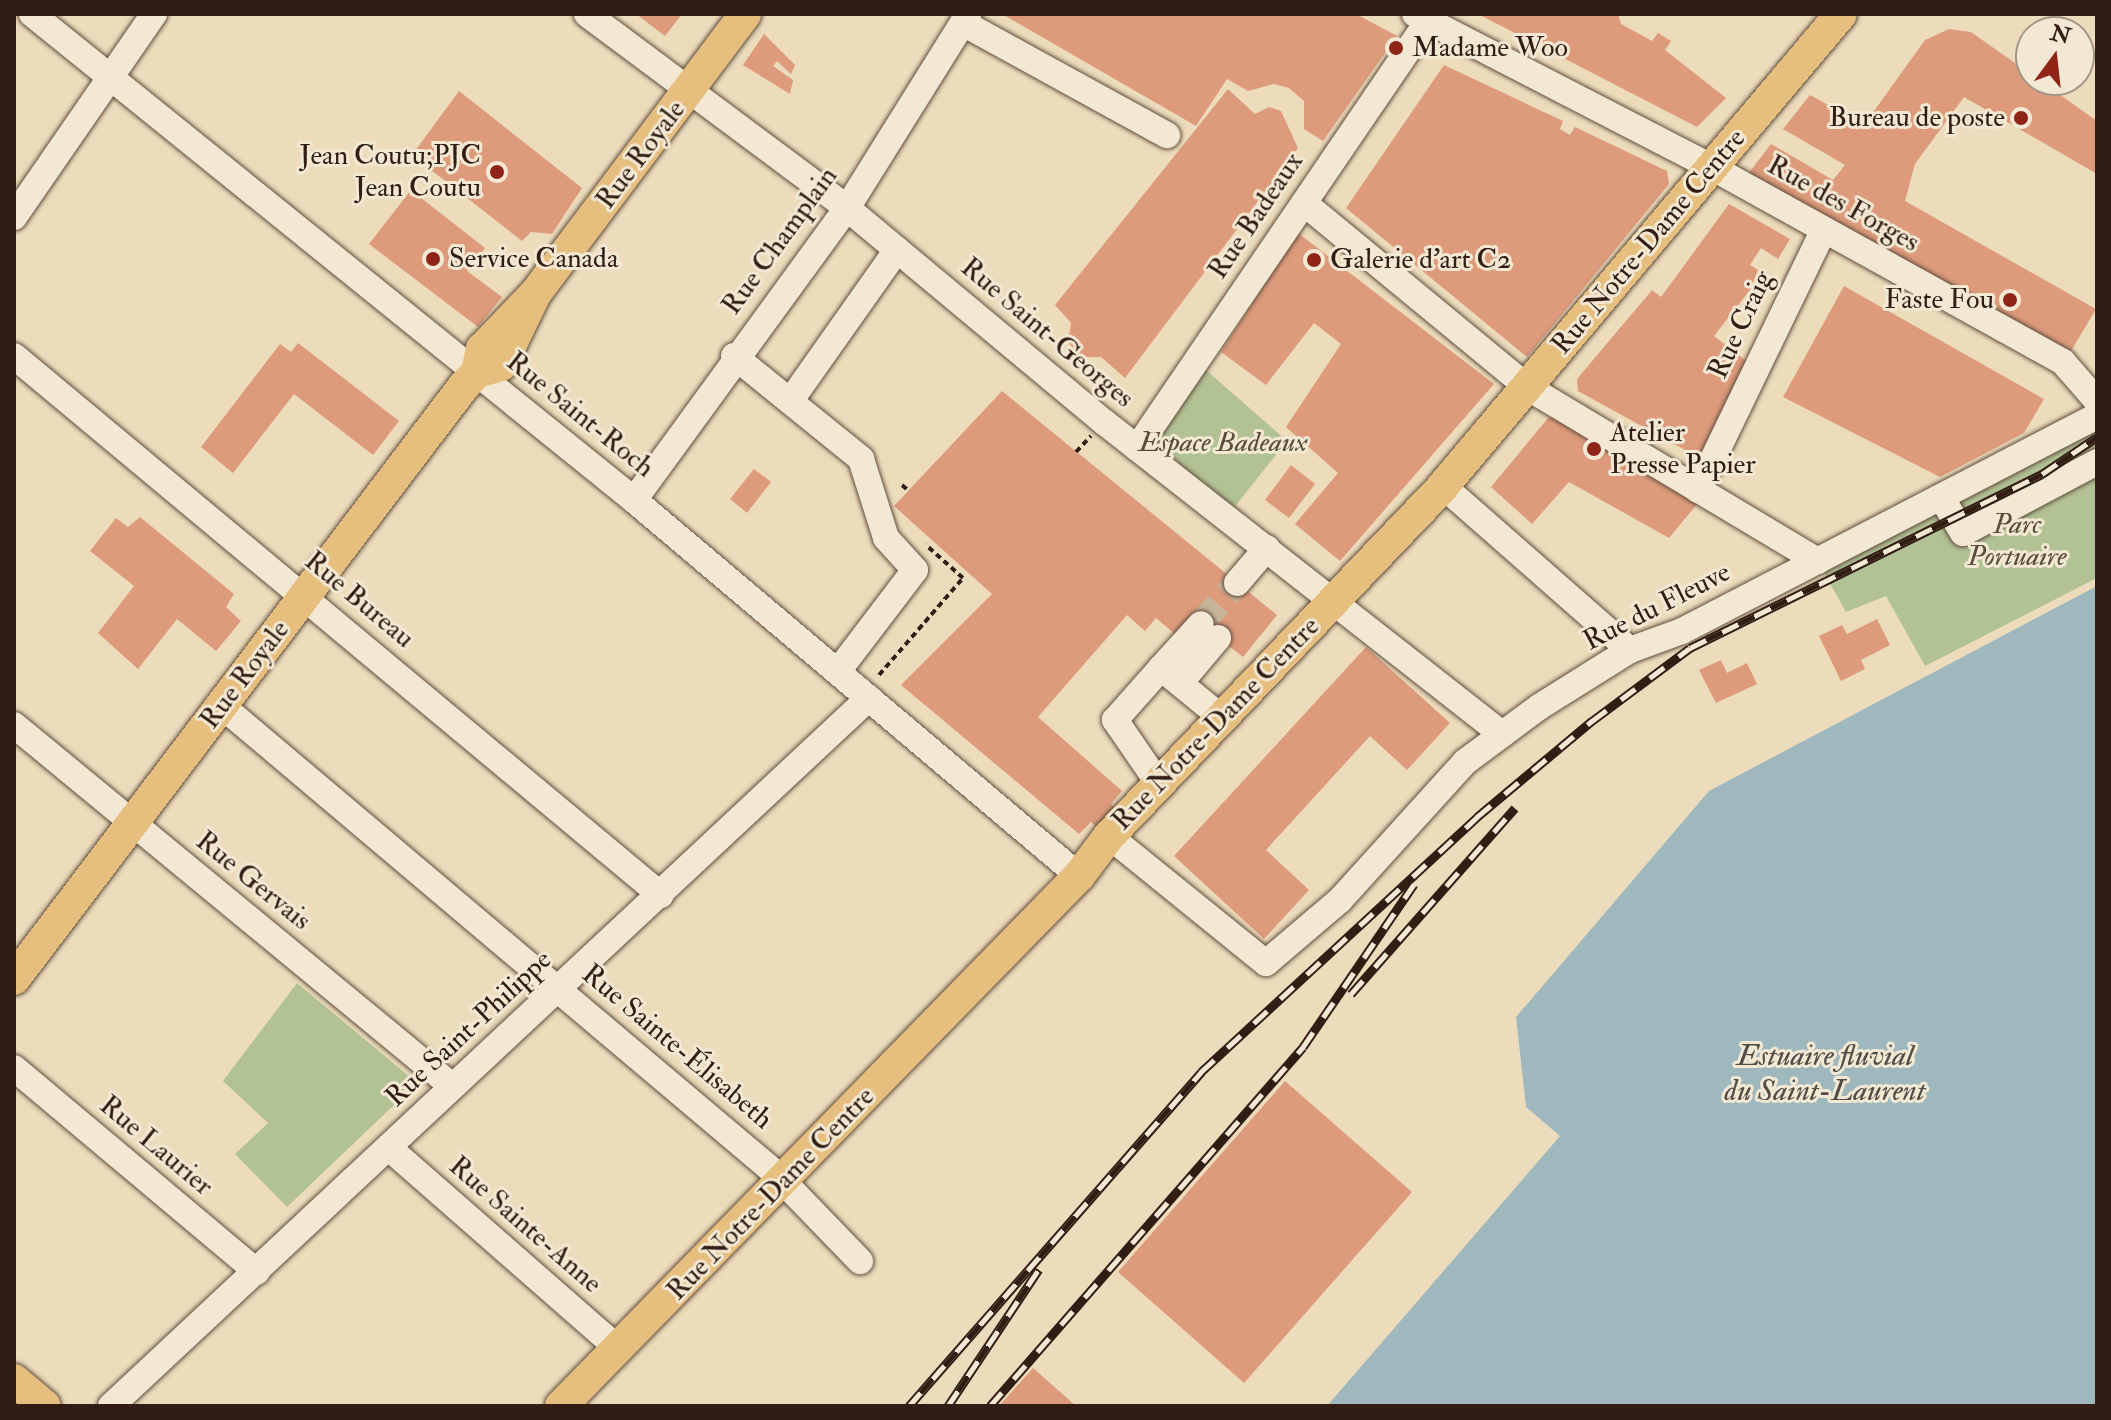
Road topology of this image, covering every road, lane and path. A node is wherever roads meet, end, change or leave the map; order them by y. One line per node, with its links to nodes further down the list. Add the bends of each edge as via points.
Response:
1 (32, 14): 8 (street, Rue Saint-Roch)
2 (154, 14): 8 (street)
3 (587, 14): 9 (street, Rue Saint-Georges)
4 (745, 14): 9 (main road, Rue Royale)
5 (1841, 14): 11 (main road, Rue Notre-Dame Centre)
6 (1421, 17): 11 (street, Rue des Forges); 12 (street, Rue Badeaux)
7 (965, 18): 10 (street); 13 (street, Rue Champlain)
8 (110, 79): 14 (street); 19 (street, Rue Saint-Roch)
9 (691, 89): 13 (street, Rue Saint-Georges); 19 (main road, Rue Royale, via 535,294 486,343)
10 (1167, 135)
11 (1713, 168): 15 (street, Rue des Forges); 20 (main road, Rue Notre-Dame Centre)
12 (1304, 203): 20 (street); 23 (street, Rue Badeaux)
13 (847, 208): 16 (street, Rue Saint-Georges); 18 (street, Rue Champlain)
14 (14, 217)
15 (1823, 231): 22 (street, Rue des Forges, via 2063,362); 28 (street, Rue Craig)
16 (897, 250): 21 (street); 23 (street, Rue Saint-Georges)
17 (14, 356): 37 (street, Rue Bureau)
18 (734, 356): 21 (street); 31 (street, Rue Champlain)
19 (477, 372): 31 (street, Rue Saint-Roch); 37 (main road, Rue Royale)
20 (1527, 387): 27 (main road, Rue Notre-Dame Centre); 28 (street)
21 (791, 400): 42 (street, via 861,459 886,538 915,570)
22 (2092, 414): 24 (street, Rue des Forges); 30 (street, Rue du Fleuve)
23 (1137, 448): 32 (street, Rue Saint-Georges)
24 (2097, 451)
25 (2097, 462): 30 (street, via 1963,533)
26 (902, 485): 29 (path)
27 (1443, 486): 38 (main road, Rue Notre-Dame Centre); 40 (street)
28 (1698, 490): 33 (street)
29 (909, 491)
30 (1941, 497): 33 (street, Rue du Fleuve)
31 (634, 500): 42 (street, Rue Saint-Roch)
32 (1267, 548): 36 (street); 38 (street, Rue Saint-Georges)
33 (1818, 561): 40 (street, Rue du Fleuve, via 1682,631)
34 (968, 572): 35 (path)
35 (963, 578)
36 (1237, 583)
37 (304, 595): 45 (main road, Rue Royale); 53 (street, Rue Bureau)
38 (1334, 600): 46 (main road, Rue Notre-Dame Centre); 48 (street, Rue Saint-Georges)
39 (1210, 631): 43 (street)
40 (1630, 650): 48 (street, Rue du Fleuve)
41 (888, 664): 44 (path)
42 (838, 671): 44 (street, Rue Saint-Roch)
43 (1171, 676): 46 (street); 49 (street, via 1115,720)
44 (874, 686): 52 (street, Rue Saint-Roch); 53 (street, Rue Saint-Philippe)
45 (222, 706): 50 (main road, Rue Royale); 55 (street, Rue Sainte-Élisabeth)
46 (1222, 718): 49 (main road, Rue Notre-Dame Centre)
47 (14, 725): 50 (street, Rue Gervais)
48 (1502, 734): 51 (street, Rue du Fleuve, via 1465,762 1340,900 1266,963)
49 (1159, 784): 51 (main road, Rue Notre-Dame Centre)
50 (133, 823): 54 (main road, Rue Royale); 57 (street, Rue Gervais)
51 (1109, 836): 52 (main road, Rue Notre-Dame Centre)
52 (1079, 876): 59 (main road, Rue Notre-Dame Centre)
53 (661, 895): 55 (street, Rue Saint-Philippe)
54 (14, 979)
55 (559, 989): 57 (street, Rue Saint-Philippe); 59 (street, Rue Sainte-Élisabeth)
56 (14, 1068): 61 (street, Rue Laurier)
57 (452, 1086): 58 (street, Rue Saint-Philippe)
58 (389, 1148): 61 (street, Rue Saint-Philippe); 62 (street, Rue Sainte-Anne)
59 (783, 1183): 60 (street, Rue Sainte-Élisabeth); 62 (main road, Rue Notre-Dame Centre)
60 (860, 1261)
61 (257, 1272): 65 (street, Rue Saint-Philippe)
62 (619, 1349): 66 (main road, Rue Notre-Dame Centre)
63 (14, 1380): 64 (main road)
64 (45, 1406)
65 (111, 1406)
66 (561, 1406)

